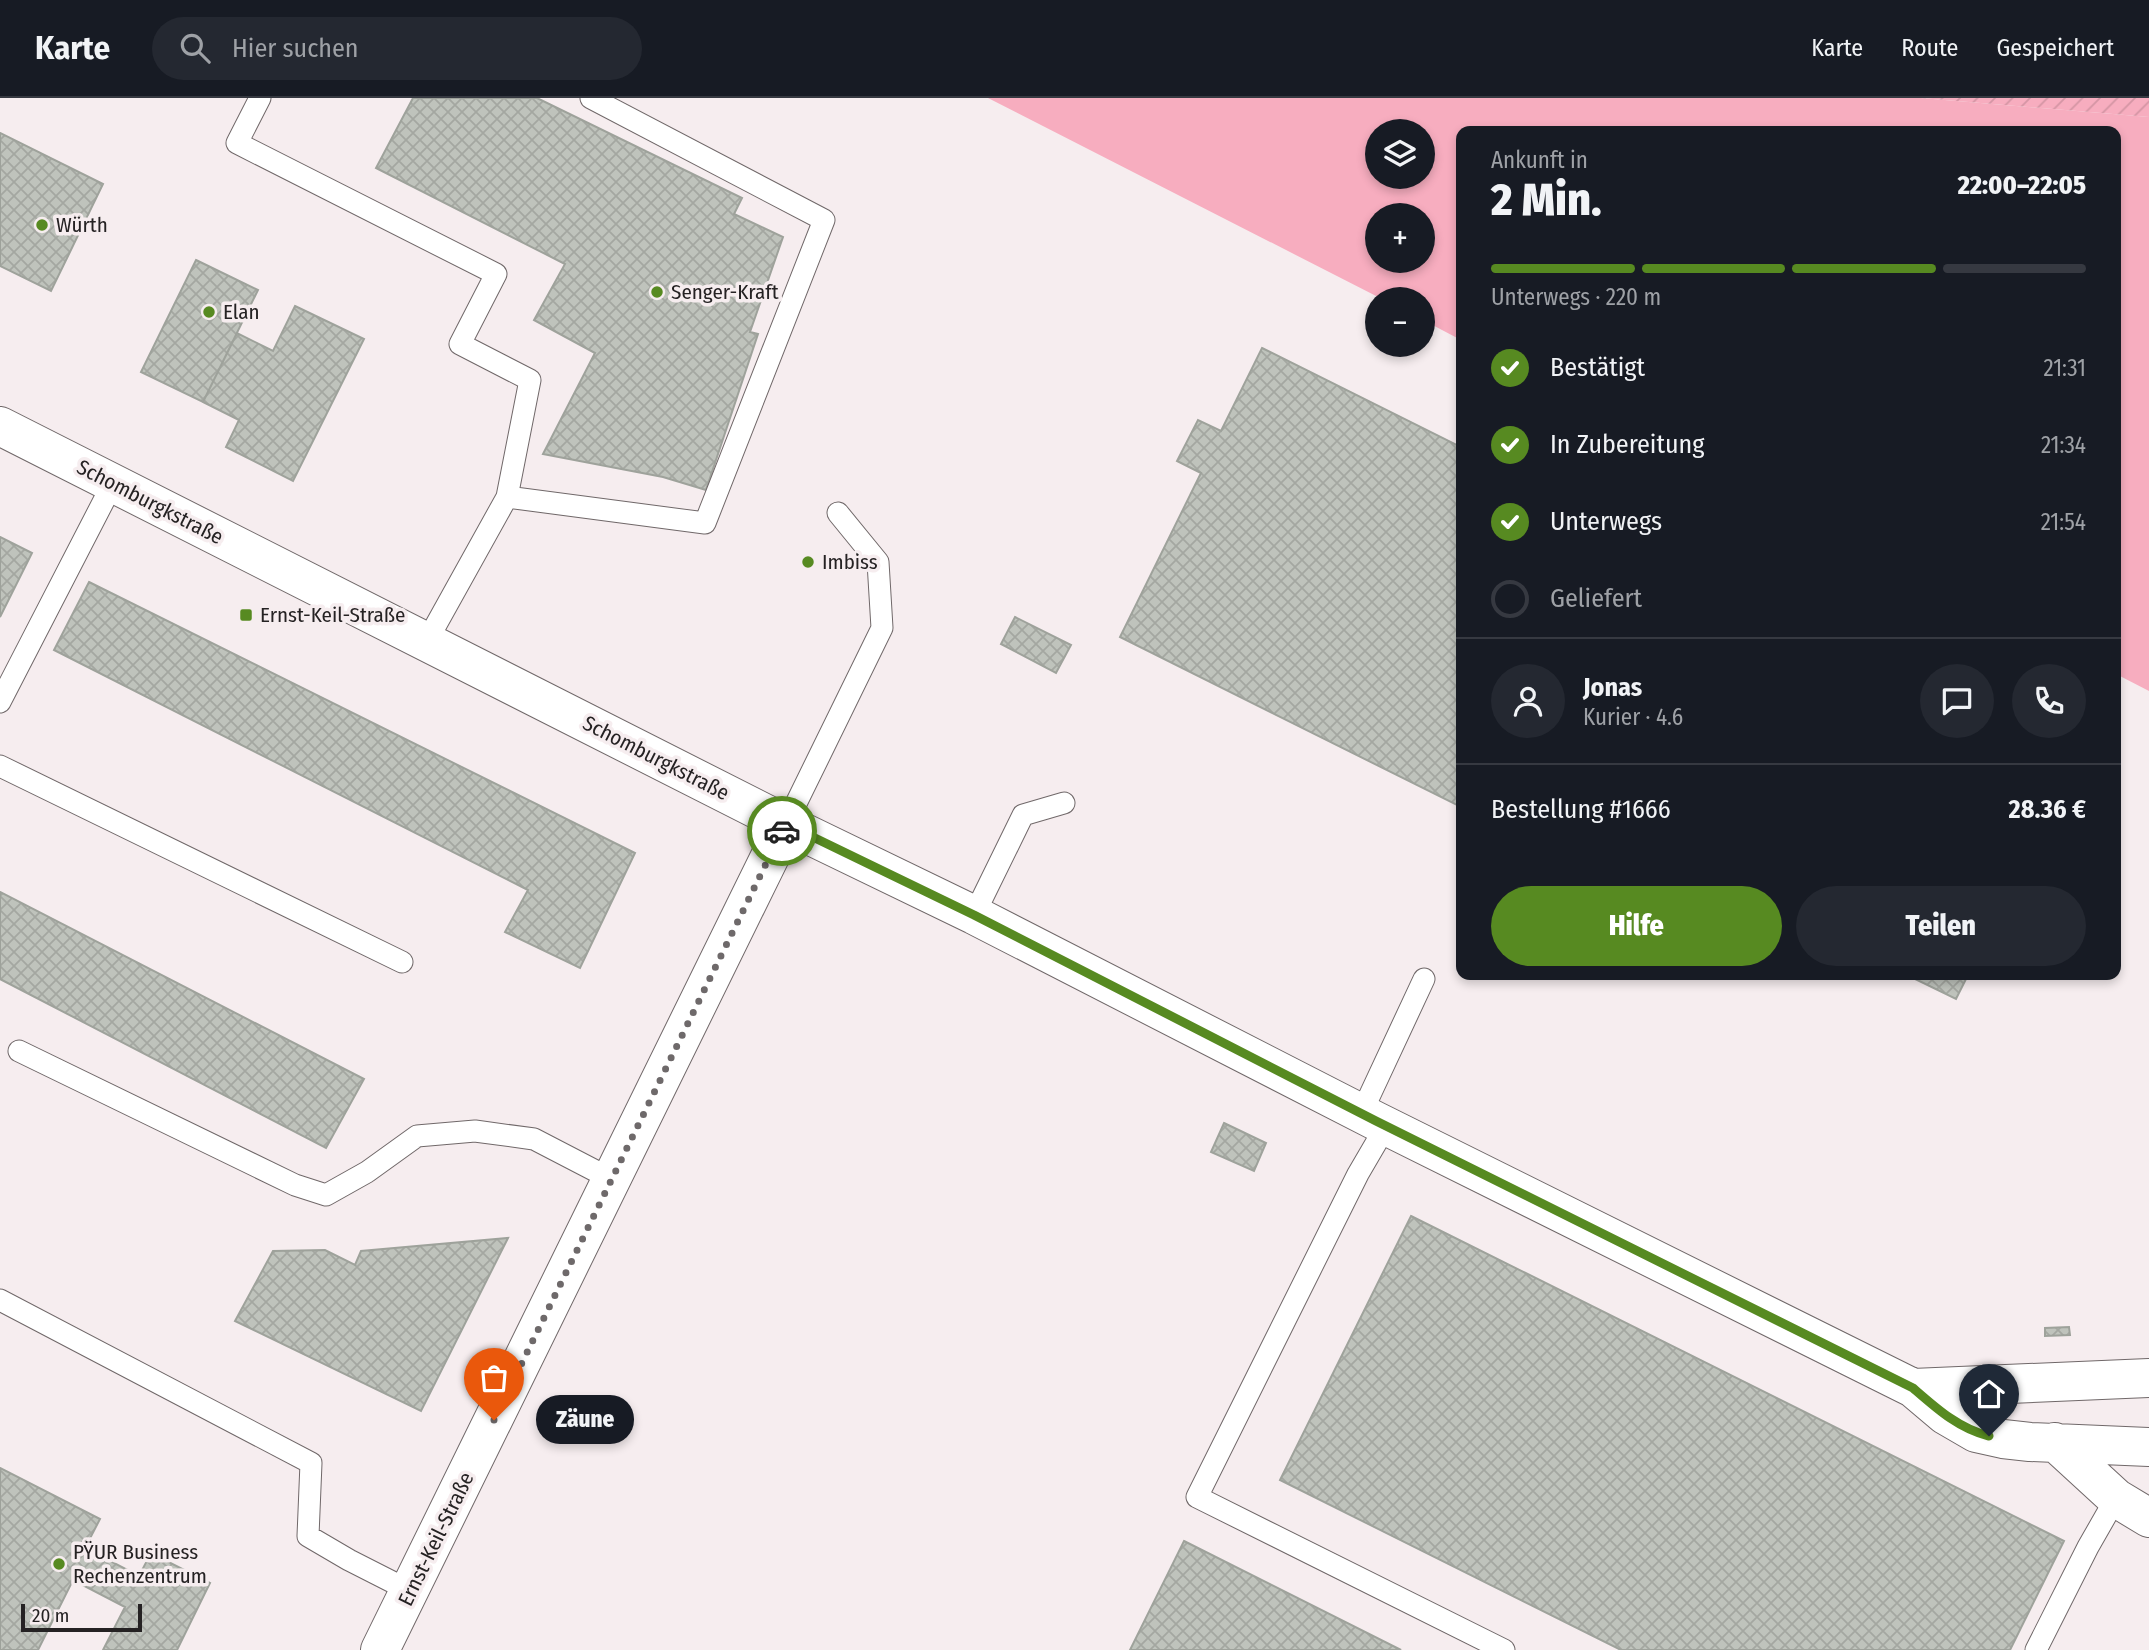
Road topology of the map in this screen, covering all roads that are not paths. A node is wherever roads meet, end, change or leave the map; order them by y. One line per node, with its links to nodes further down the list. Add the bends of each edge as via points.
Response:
1 (260, 98): 5 (lane, via 237,143 496,274 460,344 530,380)
2 (591, 98): 5 (lane, via 824,220 705,523)
3 (0, 426): 4 (main road, Schomburgkstraße)
4 (113, 483): 7 (main road, Schomburgkstraße); 8 (lane)
5 (507, 497): 7 (lane)
6 (838, 513): 11 (lane, via 878,562 882,628)
7 (427, 641): 11 (main road, Schomburgkstraße)
8 (0, 702)
9 (0, 766): 13 (lane)
10 (1064, 803): 12 (lane, via 1023,815)
11 (786, 824): 12 (main road, Schomburgkstraße); 17 (main road, Ernst-Keil-Straße)
12 (974, 915): 16 (main road, Schomburgkstraße)
13 (402, 962)
14 (1424, 979): 16 (lane)
15 (19, 1051): 17 (lane, via 295,1185 327,1195 416,1136 475,1131 534,1139)
16 (1373, 1120): 20 (main road, Schomburgkstraße); 27 (lane, via 1358,1174 1198,1497)
17 (612, 1180): 25 (main road, Ernst-Keil-Straße)
18 (0, 1300): 25 (lane, via 311,1463 308,1536)
19 (2149, 1378): 20 (main road, Schomburgkstraße)
20 (1913, 1388): 21 (main road, Schomburgkstraße, via 1976,1433)
21 (2055, 1442): 22 (main road, Schomburgkstraße); 23 (main road)
22 (2149, 1447)
23 (2116, 1498): 24 (main road); 28 (lane)
24 (2149, 1518)
25 (410, 1591): 26 (main road, Ernst-Keil-Straße)
26 (380, 1650)
27 (1504, 1650)
28 (2036, 1650)

